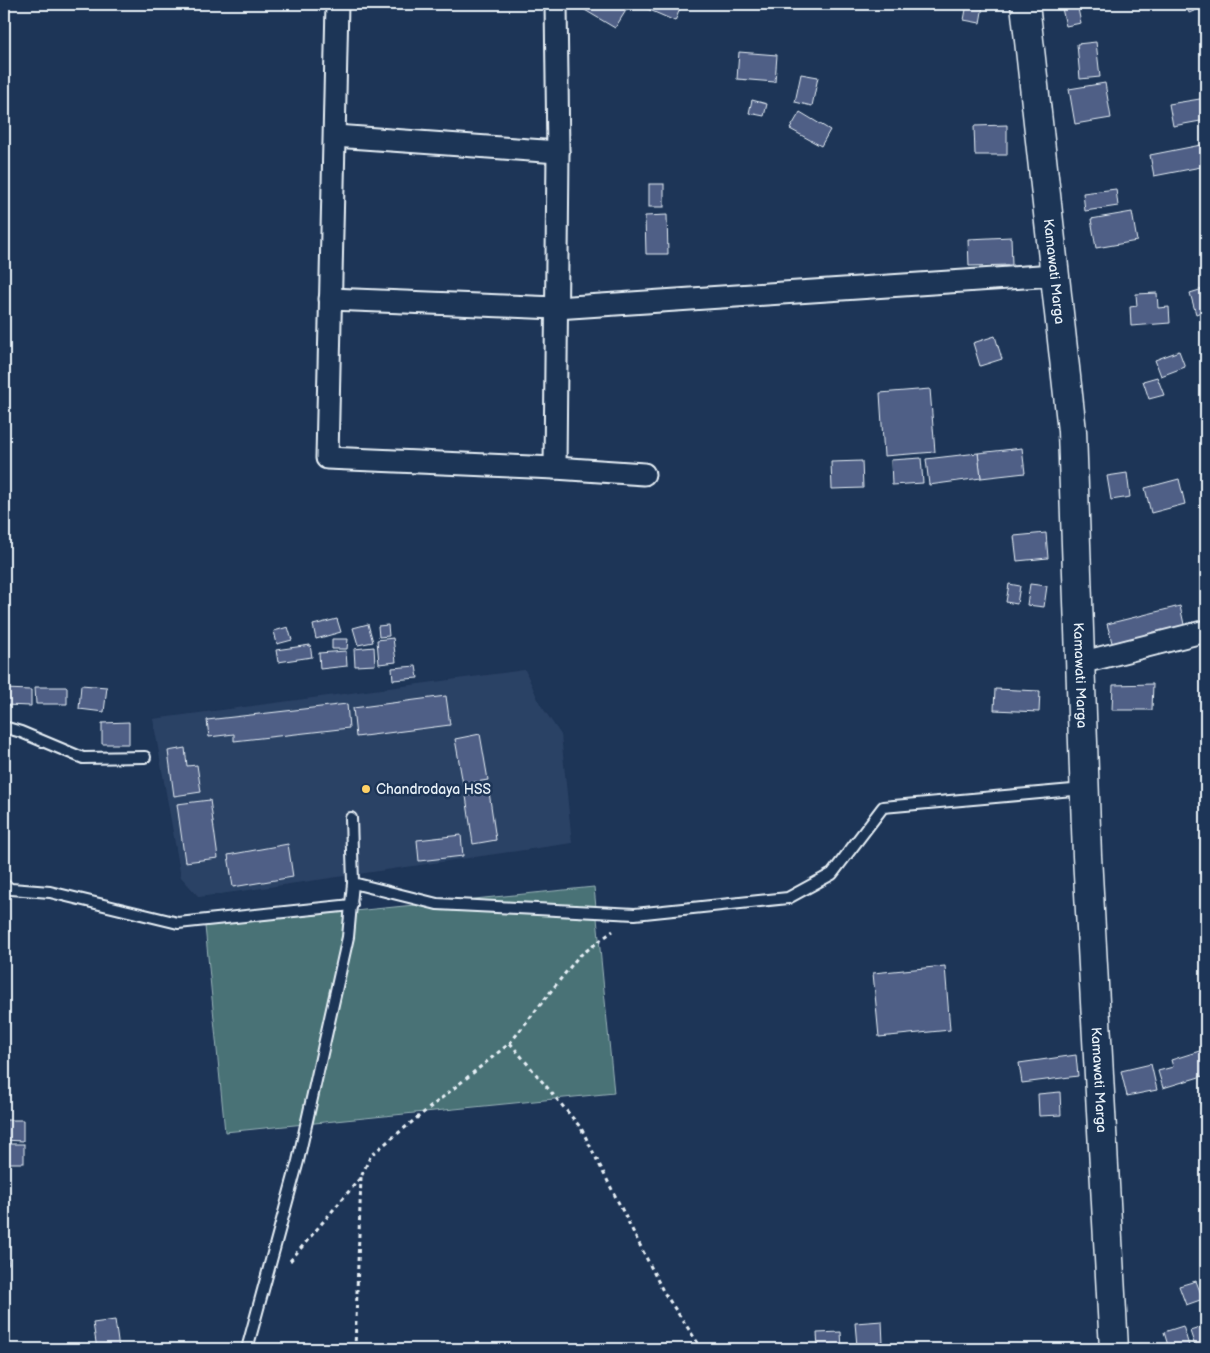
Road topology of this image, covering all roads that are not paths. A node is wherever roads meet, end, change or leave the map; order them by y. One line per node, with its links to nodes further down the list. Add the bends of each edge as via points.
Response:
1 (337, 4): 4 (street)
2 (556, 4): 5 (street)
3 (1025, 4): 6 (main road, Kamawati Marga)
4 (335, 136): 5 (street); 7 (street)
5 (558, 152): 8 (street)
6 (1054, 275): 8 (street); 12 (main road, Kamawati Marga, via 1072,431)
7 (330, 299): 8 (street); 9 (street, via 327,458)
8 (556, 308): 9 (street)
9 (555, 468): 10 (street)
10 (644, 474)
11 (1206, 630): 12 (street)
12 (1080, 663): 15 (main road, Kamawati Marga)
13 (4, 728): 14 (lane, via 84,758)
14 (145, 757)
15 (1085, 789): 17 (lane, via 884,807 832,874 788,898 634,914 436,904); 21 (main road, Kamawati Marga)
16 (351, 818): 17 (lane)
17 (353, 883): 19 (lane)
18 (4, 885): 19 (lane, via 11,889 50,892 178,923)
19 (352, 905): 20 (lane, via 348,937 298,1161)
20 (247, 1349)
21 (1114, 1349)

